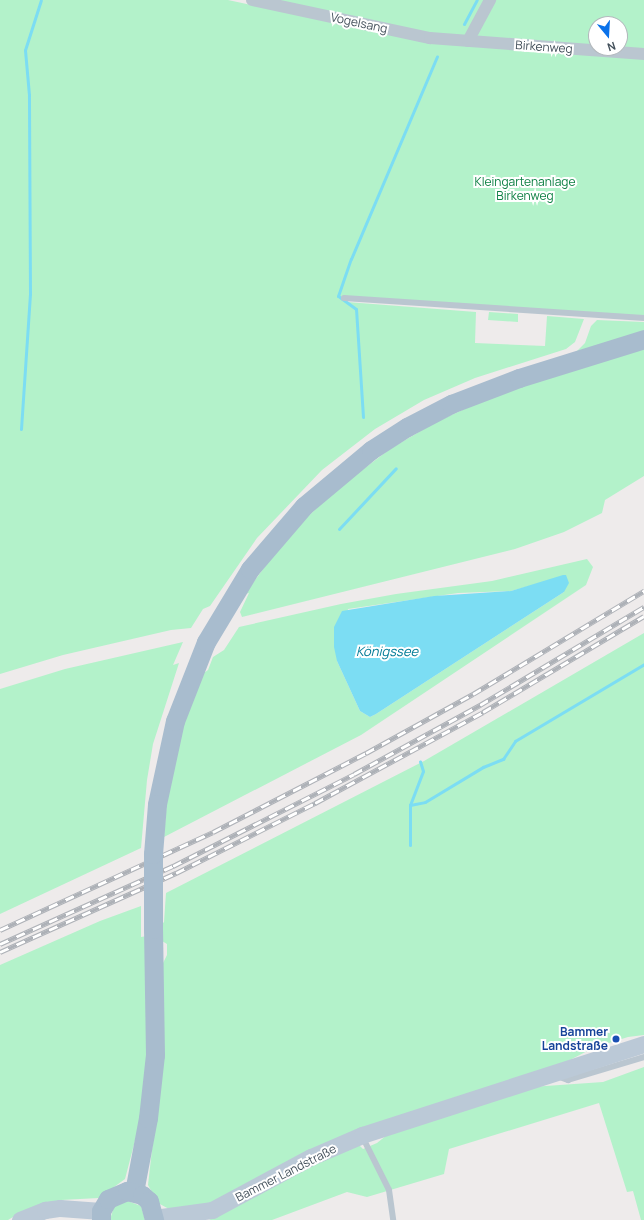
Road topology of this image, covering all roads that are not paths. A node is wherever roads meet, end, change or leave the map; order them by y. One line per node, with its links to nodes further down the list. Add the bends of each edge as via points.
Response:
1 (252, 0): 3 (street, Vogelsang, via 430,38)
2 (490, 0): 3 (street)
3 (468, 41): 4 (street, Birkenweg)
4 (644, 54)
5 (344, 298): 6 (lane)
6 (644, 318)
7 (644, 339): 12 (main road, bridge, via 473,394 428,415 388,438 342,472 304,506 262,553 230,599 200,656 175,721 157,804 153,929 154,1062 148,1118)
8 (644, 1044): 10 (main road, Bammer Landstraße)
9 (644, 1057): 10 (lane, via 568,1080 558,1077)
10 (553, 1072): 11 (main road, Bammer Landstraße)
11 (362, 1135): 14 (main road, Bammer Landstraße, via 305,1160 212,1210); 16 (lane, via 389,1190)
12 (134, 1192): 13 (main road, via 114,1195); 14 (main road, via 149,1201)
13 (101, 1216): 15 (main road, via 60,1208 45,1210)
14 (154, 1219)
15 (20, 1220)
16 (393, 1220)

